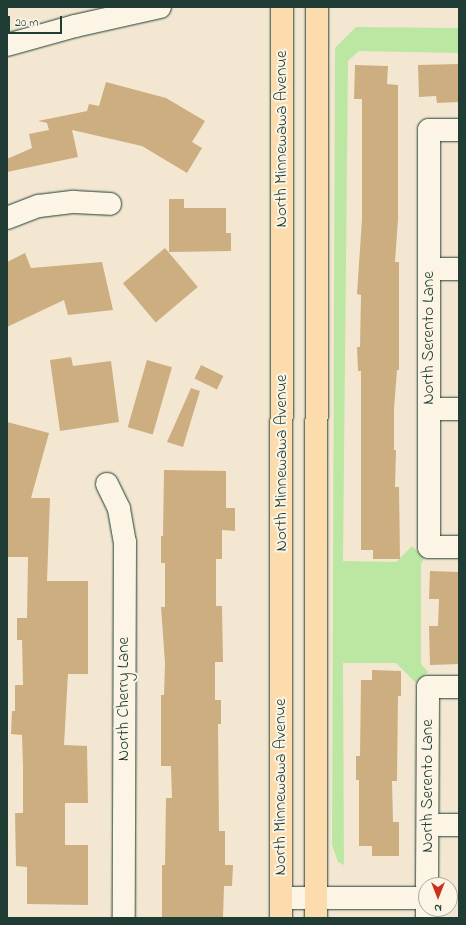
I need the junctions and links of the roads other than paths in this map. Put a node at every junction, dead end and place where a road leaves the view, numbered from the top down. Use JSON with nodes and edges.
{"nodes":[{"id":1,"x":160,"y":7,"type":"edge"},
{"id":2,"x":282,"y":7,"type":"edge"},
{"id":3,"x":317,"y":7,"type":"edge"},
{"id":4,"x":7,"y":45,"type":"edge"},
{"id":5,"x":459,"y":130,"type":"edge"},
{"id":6,"x":110,"y":204,"type":"dead end"},
{"id":7,"x":7,"y":218,"type":"edge"},
{"id":8,"x":429,"y":269,"type":"junction"},
{"id":9,"x":459,"y":269,"type":"edge"},
{"id":10,"x":429,"y":409,"type":"junction"},
{"id":11,"x":459,"y":409,"type":"edge"},
{"id":12,"x":107,"y":484,"type":"dead end"},
{"id":13,"x":459,"y":547,"type":"edge"},
{"id":14,"x":459,"y":687,"type":"edge"},
{"id":15,"x":428,"y":825,"type":"junction"},
{"id":16,"x":459,"y":825,"type":"edge"},
{"id":17,"x":428,"y":877,"type":"edge"},
{"id":18,"x":418,"y":899,"type":"edge"},
{"id":19,"x":281,"y":908,"type":"edge"},
{"id":20,"x":316,"y":908,"type":"edge"},
{"id":21,"x":124,"y":918,"type":"edge"}],
"edges":[{"from":1,"to":4,"type":"street"},
{"from":2,"to":19,"type":"main road","name":"North Minnewawa Avenue"},
{"from":3,"to":20,"type":"main road","name":"North Minnewawa Avenue"},
{"from":5,"to":8,"type":"street","name":"North Serento Lane"},
{"from":6,"to":7,"type":"street"},
{"from":8,"to":9,"type":"street"},
{"from":8,"to":10,"type":"street","name":"North Serento Lane"},
{"from":10,"to":11,"type":"street"},
{"from":10,"to":13,"type":"street","name":"North Serento Lane"},
{"from":12,"to":21,"type":"street","name":"North Cherry Lane"},
{"from":14,"to":15,"type":"street","name":"North Serento Lane"},
{"from":15,"to":16,"type":"street"},
{"from":15,"to":17,"type":"street","name":"North Serento Lane"},
{"from":18,"to":20,"type":"street"},
{"from":19,"to":20,"type":"street"}]}
